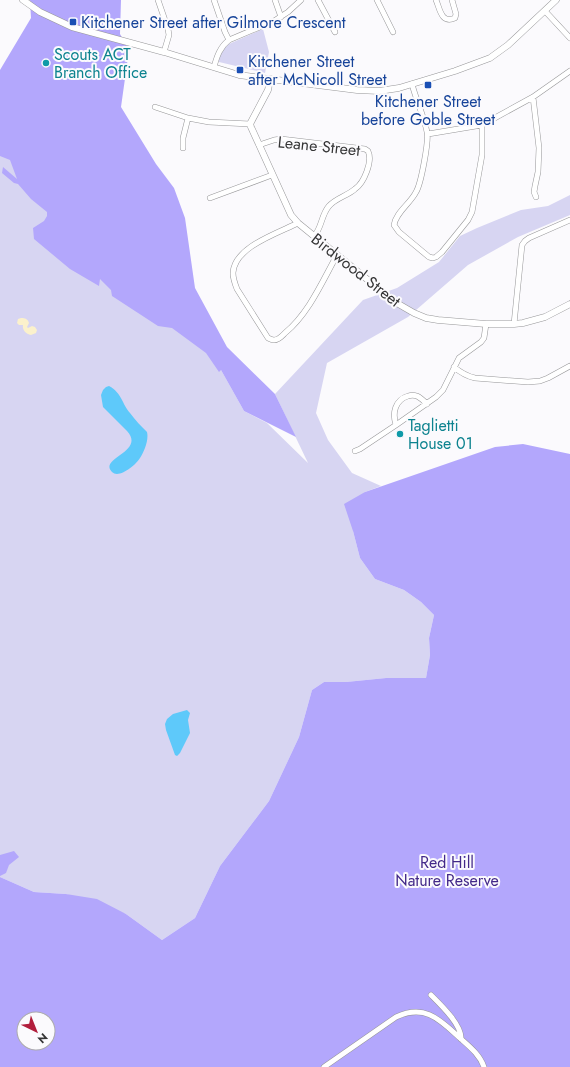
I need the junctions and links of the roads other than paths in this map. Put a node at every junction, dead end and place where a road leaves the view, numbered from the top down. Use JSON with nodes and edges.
{"nodes":[{"id":1,"x":23,"y":0,"type":"edge"},
{"id":2,"x":158,"y":0,"type":"edge"},
{"id":3,"x":214,"y":0,"type":"edge"},
{"id":4,"x":275,"y":0,"type":"edge"},
{"id":5,"x":301,"y":0,"type":"edge"},
{"id":6,"x":318,"y":0,"type":"edge"},
{"id":7,"x":377,"y":0,"type":"edge"},
{"id":8,"x":436,"y":0,"type":"edge"},
{"id":9,"x":452,"y":0,"type":"edge"},
{"id":10,"x":556,"y":0,"type":"edge"},
{"id":11,"x":545,"y":11,"type":"junction"},
{"id":12,"x":281,"y":17,"type":"junction"},
{"id":13,"x":334,"y":32,"type":"dead end"},
{"id":14,"x":393,"y":32,"type":"dead end"},
{"id":15,"x":570,"y":38,"type":"edge"},
{"id":16,"x":229,"y":40,"type":"junction"},
{"id":17,"x":164,"y":52,"type":"junction"},
{"id":18,"x":214,"y":67,"type":"junction"},
{"id":19,"x":570,"y":71,"type":"edge"},
{"id":20,"x":270,"y":80,"type":"junction"},
{"id":21,"x":412,"y":84,"type":"junction"},
{"id":22,"x":533,"y":97,"type":"junction"},
{"id":23,"x":155,"y":107,"type":"dead end"},
{"id":24,"x":188,"y":118,"type":"junction"},
{"id":25,"x":250,"y":124,"type":"junction"},
{"id":26,"x":482,"y":125,"type":"junction"},
{"id":27,"x":428,"y":134,"type":"junction"},
{"id":28,"x":259,"y":145,"type":"junction"},
{"id":29,"x":183,"y":148,"type":"dead end"},
{"id":30,"x":272,"y":175,"type":"junction"},
{"id":31,"x":536,"y":197,"type":"dead end"},
{"id":32,"x":210,"y":198,"type":"dead end"},
{"id":33,"x":570,"y":220,"type":"edge"},
{"id":34,"x":298,"y":223,"type":"junction"},
{"id":35,"x":314,"y":236,"type":"junction"},
{"id":36,"x":337,"y":255,"type":"junction"},
{"id":37,"x":570,"y":304,"type":"edge"},
{"id":38,"x":486,"y":324,"type":"junction"},
{"id":39,"x":514,"y":324,"type":"junction"},
{"id":40,"x":570,"y":366,"type":"edge"},
{"id":41,"x":454,"y":367,"type":"junction"},
{"id":42,"x":428,"y":404,"type":"junction"},
{"id":43,"x":396,"y":425,"type":"junction"},
{"id":44,"x":355,"y":450,"type":"dead end"},
{"id":45,"x":431,"y":995,"type":"dead end"},
{"id":46,"x":461,"y":1039,"type":"junction"},
{"id":47,"x":324,"y":1067,"type":"edge"},
{"id":48,"x":484,"y":1067,"type":"edge"}],
"edges":[{"from":1,"to":17,"type":"street"},
{"from":2,"to":17,"type":"street"},
{"from":3,"to":16,"type":"street"},
{"from":4,"to":12,"type":"street"},
{"from":5,"to":12,"type":"street"},
{"from":6,"to":13,"type":"street"},
{"from":7,"to":14,"type":"street"},
{"from":8,"to":9,"type":"street"},
{"from":10,"to":11,"type":"street"},
{"from":11,"to":15,"type":"street"},
{"from":11,"to":21,"type":"street"},
{"from":12,"to":16,"type":"street"},
{"from":16,"to":18,"type":"street"},
{"from":17,"to":18,"type":"street"},
{"from":18,"to":20,"type":"street"},
{"from":19,"to":22,"type":"street"},
{"from":20,"to":21,"type":"street"},
{"from":20,"to":25,"type":"street"},
{"from":21,"to":27,"type":"street"},
{"from":22,"to":26,"type":"street"},
{"from":22,"to":31,"type":"street"},
{"from":23,"to":24,"type":"street"},
{"from":24,"to":25,"type":"street"},
{"from":24,"to":29,"type":"street"},
{"from":25,"to":28,"type":"street","name":"Birdwood Street"},
{"from":26,"to":27,"type":"street"},
{"from":26,"to":27,"type":"street"},
{"from":28,"to":30,"type":"street","name":"Birdwood Street"},
{"from":28,"to":35,"type":"street","name":"Leane Street"},
{"from":30,"to":32,"type":"street"},
{"from":30,"to":34,"type":"street","name":"Birdwood Street"},
{"from":33,"to":39,"type":"street"},
{"from":34,"to":35,"type":"street","name":"Birdwood Street"},
{"from":34,"to":36,"type":"street"},
{"from":35,"to":36,"type":"street","name":"Birdwood Street"},
{"from":36,"to":38,"type":"street","name":"Birdwood Street"},
{"from":37,"to":39,"type":"street","name":"Birdwood Street"},
{"from":38,"to":39,"type":"street","name":"Birdwood Street"},
{"from":38,"to":41,"type":"street"},
{"from":40,"to":41,"type":"street"},
{"from":41,"to":42,"type":"street"},
{"from":42,"to":43,"type":"street"},
{"from":42,"to":43,"type":"street"},
{"from":43,"to":44,"type":"street"},
{"from":45,"to":46,"type":"street"},
{"from":46,"to":47,"type":"street"},
{"from":46,"to":48,"type":"street"}]}
